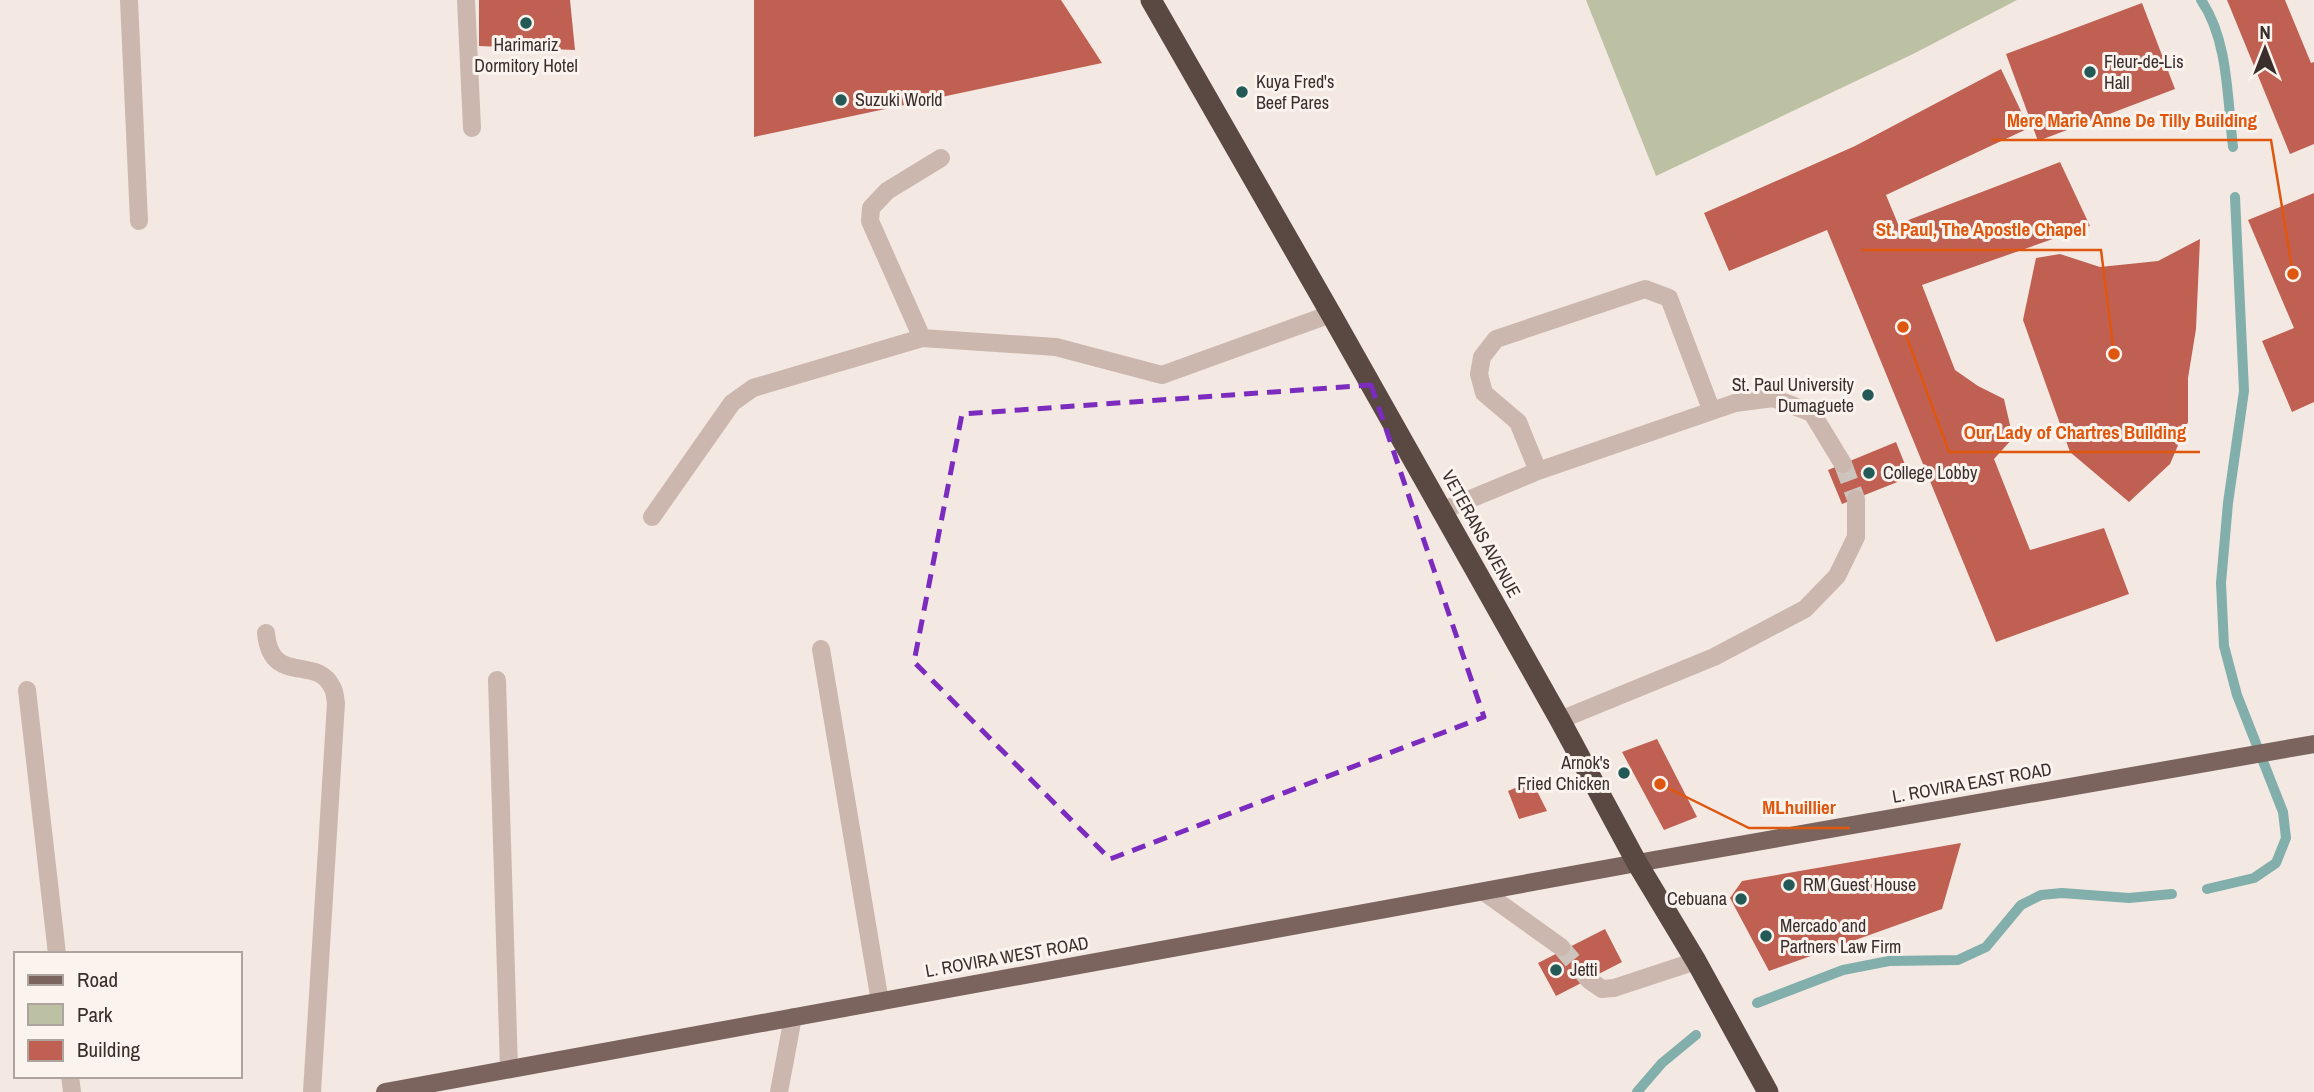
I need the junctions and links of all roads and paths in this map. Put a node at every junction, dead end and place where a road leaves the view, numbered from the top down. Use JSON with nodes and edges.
{"nodes":[{"id":1,"x":129,"y":0,"type":"edge"},
{"id":2,"x":466,"y":0,"type":"edge"},
{"id":3,"x":1151,"y":0,"type":"edge"},
{"id":4,"x":472,"y":128,"type":"dead end"},
{"id":5,"x":942,"y":158,"type":"dead end"},
{"id":6,"x":139,"y":221,"type":"dead end"},
{"id":7,"x":1331,"y":314,"type":"junction"},
{"id":8,"x":922,"y":338,"type":"junction"},
{"id":9,"x":1711,"y":409,"type":"junction"},
{"id":10,"x":1843,"y":464,"type":"tunnel mouth"},
{"id":11,"x":1538,"y":471,"type":"junction"},
{"id":12,"x":1856,"y":499,"type":"tunnel mouth"},
{"id":13,"x":1441,"y":510,"type":"junction"},
{"id":14,"x":652,"y":517,"type":"dead end"},
{"id":15,"x":266,"y":633,"type":"dead end"},
{"id":16,"x":821,"y":649,"type":"dead end"},
{"id":17,"x":497,"y":680,"type":"dead end"},
{"id":18,"x":27,"y":690,"type":"dead end"},
{"id":19,"x":1560,"y":720,"type":"junction"},
{"id":20,"x":2311,"y":745,"type":"edge"},
{"id":21,"x":1637,"y":863,"type":"junction"},
{"id":22,"x":1485,"y":891,"type":"junction"},
{"id":23,"x":1561,"y":947,"type":"tunnel mouth"},
{"id":24,"x":57,"y":952,"type":"edge"},
{"id":25,"x":1696,"y":961,"type":"junction"},
{"id":26,"x":1589,"y":980,"type":"tunnel mouth"},
{"id":27,"x":880,"y":1002,"type":"junction"},
{"id":28,"x":793,"y":1017,"type":"junction"},
{"id":29,"x":509,"y":1069,"type":"junction"},
{"id":30,"x":775,"y":1091,"type":"edge"},
{"id":31,"x":312,"y":1092,"type":"edge"},
{"id":32,"x":385,"y":1092,"type":"edge"},
{"id":33,"x":1768,"y":1092,"type":"edge"}],
"edges":[{"from":1,"to":6,"type":"street"},
{"from":2,"to":4,"type":"street"},
{"from":3,"to":7,"type":"highway","name":"VETERANS AVENUE"},
{"from":5,"to":8,"type":"street"},
{"from":7,"to":8,"type":"street"},
{"from":7,"to":13,"type":"highway","name":"VETERANS AVENUE"},
{"from":8,"to":14,"type":"street"},
{"from":9,"to":10,"type":"street"},
{"from":9,"to":11,"type":"street"},
{"from":9,"to":11,"type":"street"},
{"from":11,"to":13,"type":"street"},
{"from":12,"to":19,"type":"street"},
{"from":13,"to":19,"type":"highway","name":"VETERANS AVENUE"},
{"from":15,"to":31,"type":"street"},
{"from":16,"to":27,"type":"street"},
{"from":17,"to":29,"type":"street"},
{"from":18,"to":24,"type":"street"},
{"from":19,"to":21,"type":"highway","name":"VETERANS AVENUE"},
{"from":20,"to":21,"type":"main road","name":"L. ROVIRA EAST ROAD"},
{"from":21,"to":22,"type":"main road","name":"L. ROVIRA WEST ROAD"},
{"from":21,"to":25,"type":"highway","name":"VETERANS AVENUE"},
{"from":22,"to":23,"type":"street"},
{"from":22,"to":27,"type":"main road","name":"L. ROVIRA WEST ROAD"},
{"from":25,"to":26,"type":"street"},
{"from":25,"to":33,"type":"highway","name":"VETERANS AVENUE"},
{"from":27,"to":28,"type":"main road","name":"L. ROVIRA WEST ROAD"},
{"from":28,"to":29,"type":"main road","name":"L. ROVIRA WEST ROAD"},
{"from":28,"to":30,"type":"street"},
{"from":29,"to":32,"type":"main road","name":"L. ROVIRA WEST ROAD"}]}
